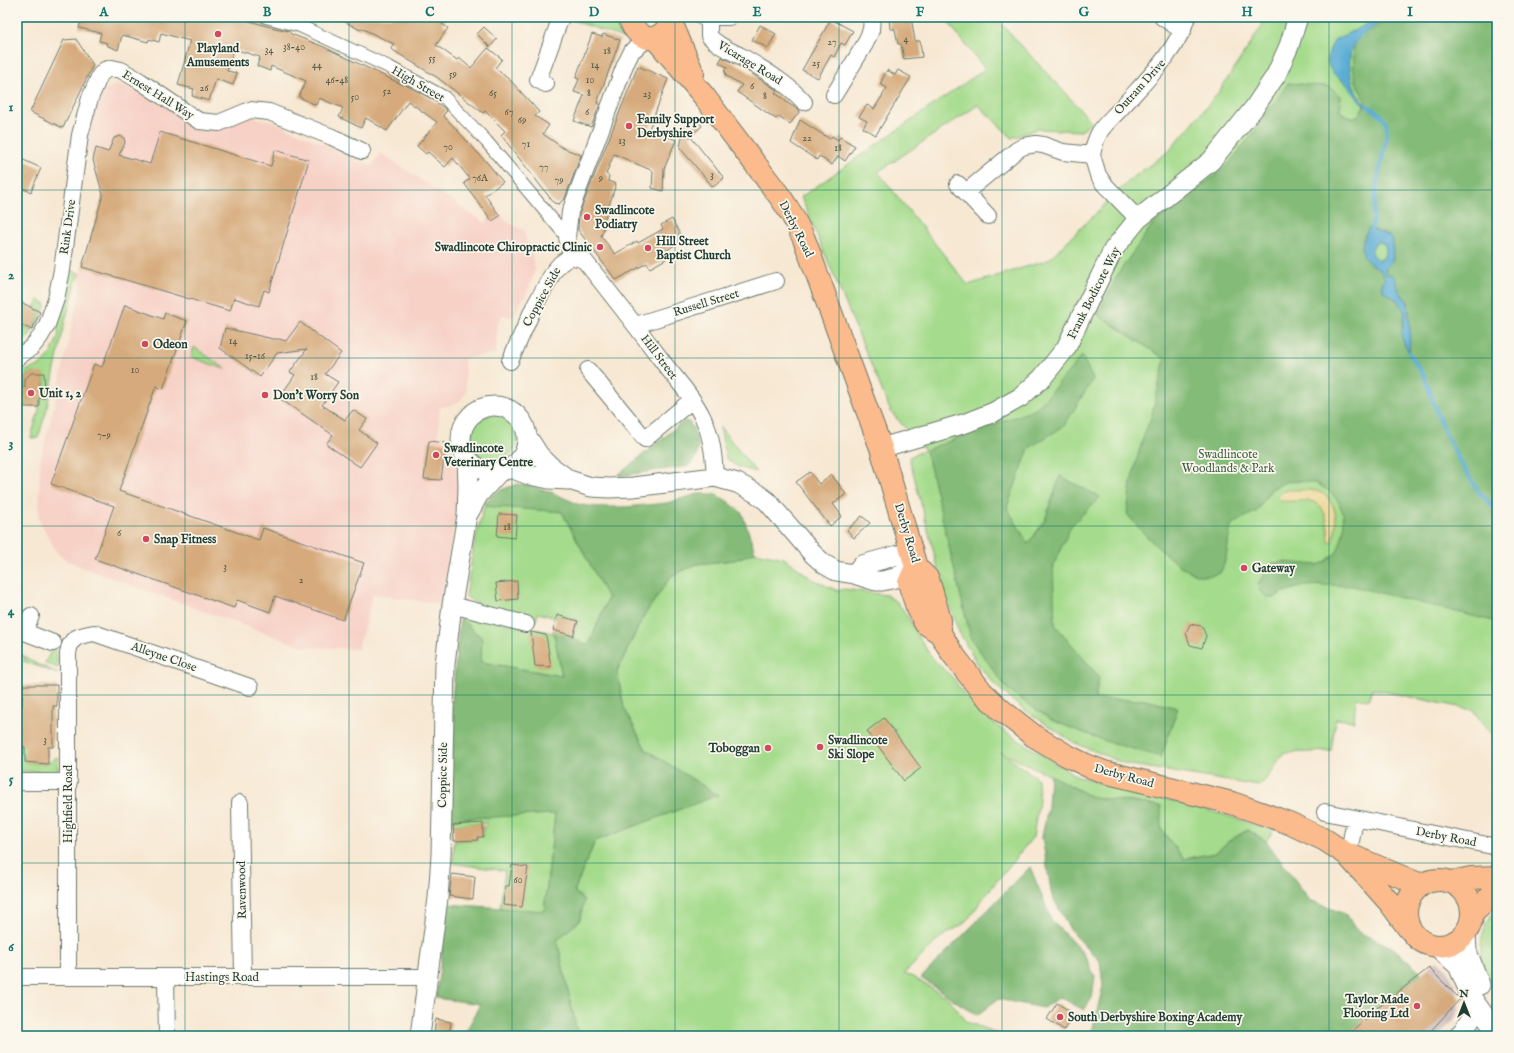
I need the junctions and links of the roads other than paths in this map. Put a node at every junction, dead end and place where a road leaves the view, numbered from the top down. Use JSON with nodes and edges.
{"nodes":[{"id":1,"x":266,"y":17,"type":"edge"},
{"id":2,"x":561,"y":17,"type":"edge"},
{"id":3,"x":629,"y":17,"type":"edge"},
{"id":4,"x":705,"y":17,"type":"edge"},
{"id":5,"x":729,"y":17,"type":"edge"},
{"id":6,"x":872,"y":17,"type":"edge"},
{"id":7,"x":1162,"y":17,"type":"edge"},
{"id":8,"x":1298,"y":17,"type":"edge"},
{"id":9,"x":672,"y":20,"type":"edge"},
{"id":10,"x":1185,"y":24,"type":"edge"},
{"id":11,"x":652,"y":38,"type":"junction"},
{"id":12,"x":96,"y":84,"type":"joint"},
{"id":13,"x":546,"y":84,"type":"dead end"},
{"id":14,"x":702,"y":95,"type":"junction"},
{"id":15,"x":834,"y":95,"type":"dead end"},
{"id":16,"x":804,"y":102,"type":"dead end"},
{"id":17,"x":362,"y":151,"type":"dead end"},
{"id":18,"x":1092,"y":155,"type":"junction"},
{"id":19,"x":988,"y":216,"type":"dead end"},
{"id":20,"x":1138,"y":219,"type":"junction"},
{"id":21,"x":567,"y":237,"type":"junction"},
{"id":22,"x":571,"y":256,"type":"junction"},
{"id":23,"x":776,"y":281,"type":"dead end"},
{"id":24,"x":636,"y":325,"type":"junction"},
{"id":25,"x":17,"y":358,"type":"edge"},
{"id":26,"x":510,"y":361,"type":"dead end"},
{"id":27,"x":588,"y":370,"type":"dead end"},
{"id":28,"x":692,"y":400,"type":"junction"},
{"id":29,"x":528,"y":438,"type":"junction"},
{"id":30,"x":881,"y":448,"type":"junction"},
{"id":31,"x":467,"y":458,"type":"junction"},
{"id":32,"x":505,"y":470,"type":"junction"},
{"id":33,"x":715,"y":477,"type":"junction"},
{"id":34,"x":569,"y":480,"type":"junction"},
{"id":35,"x":467,"y":515,"type":"junction"},
{"id":36,"x":916,"y":567,"type":"junction"},
{"id":37,"x":452,"y":605,"type":"junction"},
{"id":38,"x":31,"y":616,"type":"dead end"},
{"id":39,"x":526,"y":624,"type":"dead end"},
{"id":40,"x":20,"y":630,"type":"edge"},
{"id":41,"x":78,"y":636,"type":"joint"},
{"id":42,"x":53,"y":643,"type":"dead end"},
{"id":43,"x":250,"y":687,"type":"dead end"},
{"id":44,"x":17,"y":782,"type":"edge"},
{"id":45,"x":68,"y":782,"type":"junction"},
{"id":46,"x":240,"y":803,"type":"dead end"},
{"id":47,"x":1325,"y":812,"type":"dead end"},
{"id":48,"x":1355,"y":819,"type":"junction"},
{"id":49,"x":1497,"y":847,"type":"edge"},
{"id":50,"x":1346,"y":853,"type":"junction"},
{"id":51,"x":1497,"y":877,"type":"edge"},
{"id":52,"x":1452,"y":882,"type":"junction"},
{"id":53,"x":1421,"y":885,"type":"junction"},
{"id":54,"x":1497,"y":894,"type":"edge"},
{"id":55,"x":1473,"y":911,"type":"junction"},
{"id":56,"x":1410,"y":931,"type":"junction"},
{"id":57,"x":1466,"y":934,"type":"junction"},
{"id":58,"x":1437,"y":947,"type":"junction"},
{"id":59,"x":68,"y":976,"type":"junction"},
{"id":60,"x":17,"y":977,"type":"edge"},
{"id":61,"x":244,"y":977,"type":"junction"},
{"id":62,"x":427,"y":977,"type":"junction"},
{"id":63,"x":166,"y":978,"type":"junction"},
{"id":64,"x":1472,"y":998,"type":"junction"},
{"id":65,"x":1497,"y":1012,"type":"edge"},
{"id":66,"x":1461,"y":1033,"type":"edge"},
{"id":67,"x":1497,"y":1033,"type":"edge"},
{"id":68,"x":167,"y":1036,"type":"edge"},
{"id":69,"x":420,"y":1036,"type":"edge"}],
"edges":[{"from":1,"to":21,"type":"street","name":"High Street"},
{"from":2,"to":13,"type":"street"},
{"from":3,"to":11,"type":"main road","name":"Derby Road"},
{"from":4,"to":5,"type":"street","name":"Vicarage Road"},
{"from":4,"to":16,"type":"street","name":"Vicarage Road"},
{"from":6,"to":15,"type":"street"},
{"from":7,"to":10,"type":"street"},
{"from":8,"to":20,"type":"street","name":"Frank Bodicote Way"},
{"from":9,"to":11,"type":"main road"},
{"from":9,"to":14,"type":"main road","name":"Derby Road"},
{"from":10,"to":18,"type":"street","name":"Outram Drive"},
{"from":11,"to":14,"type":"main road","name":"Derby Road"},
{"from":11,"to":21,"type":"street","name":"Coppice Side"},
{"from":12,"to":17,"type":"street","name":"Ernest Hall Way"},
{"from":12,"to":25,"type":"street","name":"Rink Drive"},
{"from":14,"to":30,"type":"main road","name":"Derby Road"},
{"from":18,"to":19,"type":"street"},
{"from":18,"to":20,"type":"street"},
{"from":20,"to":30,"type":"street","name":"Frank Bodicote Way"},
{"from":21,"to":22,"type":"street","name":"Coppice Side"},
{"from":22,"to":24,"type":"street","name":"Hill Street"},
{"from":22,"to":26,"type":"street","name":"Coppice Side"},
{"from":23,"to":24,"type":"street","name":"Russell Street"},
{"from":24,"to":28,"type":"street","name":"Hill Street"},
{"from":27,"to":28,"type":"street"},
{"from":28,"to":33,"type":"street","name":"Hill Street"},
{"from":29,"to":31,"type":"street"},
{"from":29,"to":32,"type":"street"},
{"from":29,"to":34,"type":"street"},
{"from":30,"to":36,"type":"main road","name":"Derby Road"},
{"from":31,"to":32,"type":"street"},
{"from":31,"to":35,"type":"street","name":"Coppice Side"},
{"from":32,"to":34,"type":"street"},
{"from":32,"to":35,"type":"street","name":"Coppice Side"},
{"from":33,"to":34,"type":"street"},
{"from":33,"to":36,"type":"street"},
{"from":35,"to":37,"type":"street","name":"Coppice Side"},
{"from":36,"to":50,"type":"main road","name":"Derby Road"},
{"from":37,"to":39,"type":"street"},
{"from":37,"to":62,"type":"street","name":"Coppice Side"},
{"from":38,"to":40,"type":"street"},
{"from":40,"to":42,"type":"street"},
{"from":41,"to":43,"type":"street","name":"Alleyne Close"},
{"from":41,"to":45,"type":"street","name":"Highfield Road"},
{"from":44,"to":45,"type":"street"},
{"from":45,"to":59,"type":"street","name":"Highfield Road"},
{"from":46,"to":61,"type":"street","name":"Ravenwood"},
{"from":47,"to":48,"type":"street","name":"Derby Road"},
{"from":48,"to":49,"type":"street","name":"Derby Road"},
{"from":48,"to":50,"type":"street"},
{"from":50,"to":53,"type":"main road","name":"Derby Road"},
{"from":50,"to":56,"type":"main road","name":"Derby Road"},
{"from":51,"to":52,"type":"main road"},
{"from":52,"to":53,"type":"main road"},
{"from":52,"to":55,"type":"main road"},
{"from":53,"to":56,"type":"main road"},
{"from":54,"to":55,"type":"main road"},
{"from":55,"to":57,"type":"main road"},
{"from":56,"to":58,"type":"main road"},
{"from":57,"to":58,"type":"main road"},
{"from":57,"to":65,"type":"street"},
{"from":58,"to":64,"type":"street"},
{"from":59,"to":60,"type":"street","name":"Hastings Road"},
{"from":59,"to":63,"type":"street","name":"Hastings Road"},
{"from":61,"to":62,"type":"street","name":"Hastings Road"},
{"from":61,"to":63,"type":"street","name":"Hastings Road"},
{"from":62,"to":69,"type":"street","name":"Coppice Side"},
{"from":63,"to":68,"type":"street"},
{"from":64,"to":66,"type":"street"},
{"from":64,"to":67,"type":"street"},
{"from":66,"to":67,"type":"street"}]}
